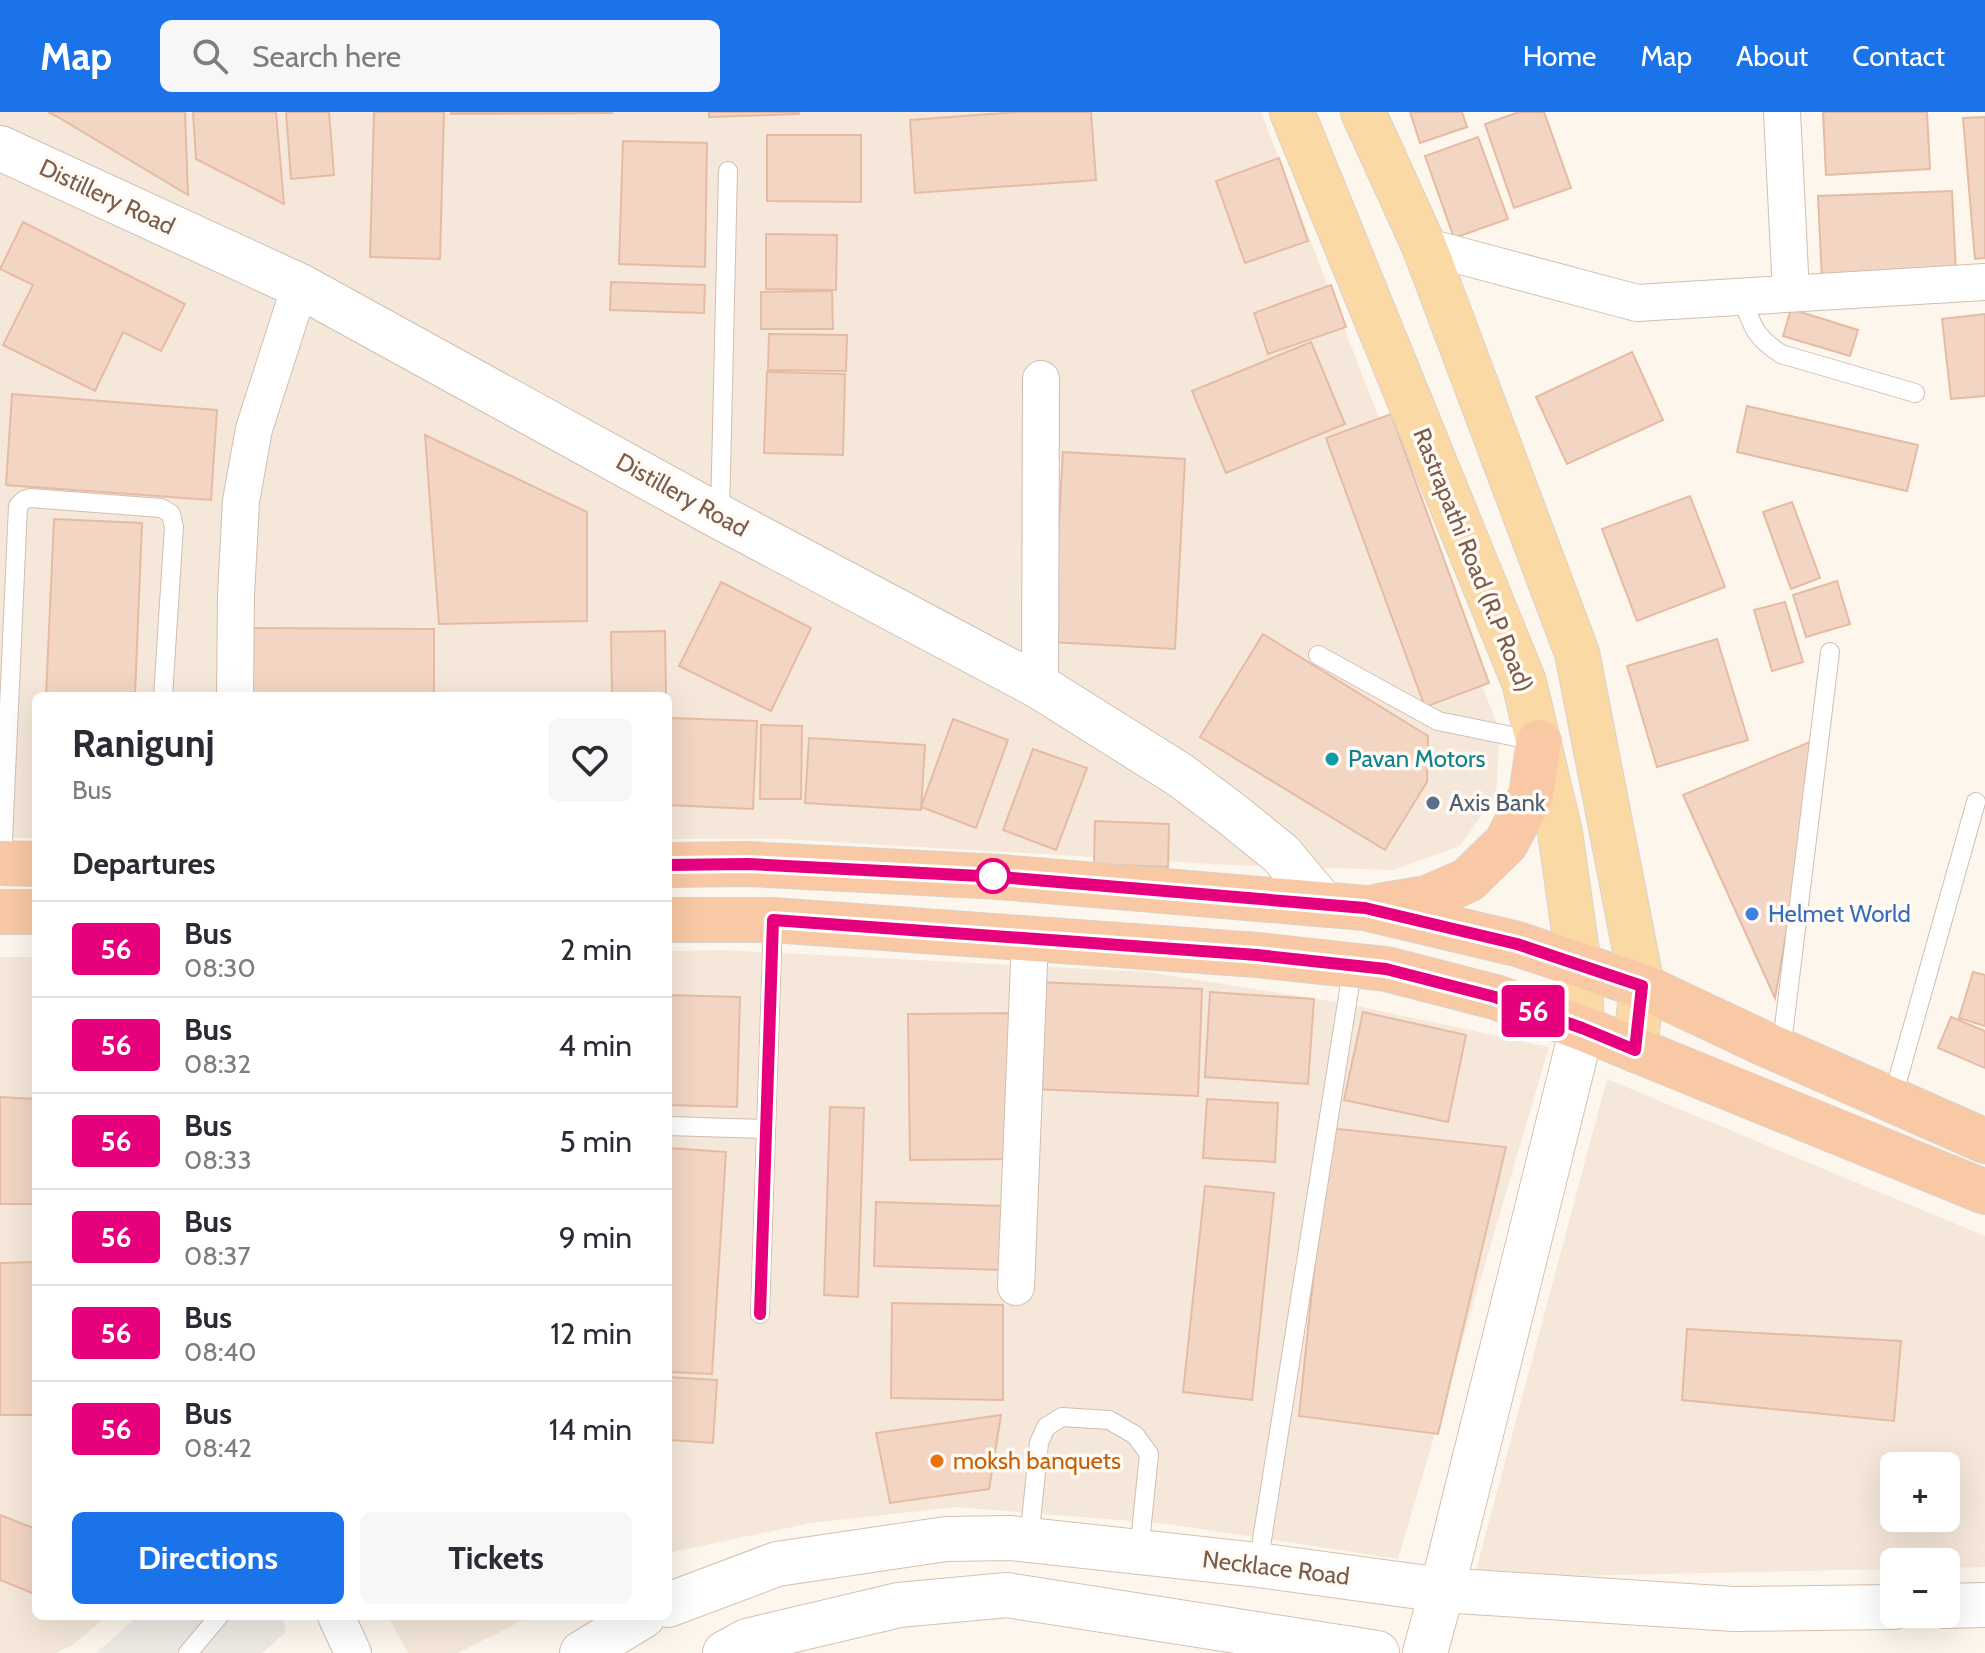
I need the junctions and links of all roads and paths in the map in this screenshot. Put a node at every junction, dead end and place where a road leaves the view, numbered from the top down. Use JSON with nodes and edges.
{"nodes":[{"id":1,"x":1292,"y":112,"type":"edge"},
{"id":2,"x":1363,"y":112,"type":"edge"},
{"id":3,"x":1782,"y":112,"type":"edge"},
{"id":4,"x":0,"y":148,"type":"edge"},
{"id":5,"x":728,"y":171,"type":"dead end"},
{"id":6,"x":1424,"y":246,"type":"junction"},
{"id":7,"x":1985,"y":282,"type":"edge"},
{"id":8,"x":300,"y":286,"type":"junction"},
{"id":9,"x":1791,"y":293,"type":"junction"},
{"id":10,"x":1742,"y":297,"type":"junction"},
{"id":11,"x":1041,"y":379,"type":"dead end"},
{"id":12,"x":1915,"y":393,"type":"dead end"},
{"id":13,"x":720,"y":517,"type":"junction"},
{"id":14,"x":1830,"y":652,"type":"dead end"},
{"id":15,"x":1318,"y":655,"type":"dead end"},
{"id":16,"x":1040,"y":687,"type":"junction"},
{"id":17,"x":163,"y":692,"type":"edge"},
{"id":18,"x":235,"y":692,"type":"edge"},
{"id":19,"x":1539,"y":742,"type":"junction"},
{"id":20,"x":1976,"y":802,"type":"dead end"},
{"id":21,"x":13,"y":863,"type":"edge"},
{"id":22,"x":672,"y":865,"type":"edge"},
{"id":23,"x":1344,"y":906,"type":"junction"},
{"id":24,"x":0,"y":912,"type":"edge"},
{"id":25,"x":32,"y":912,"type":"edge"},
{"id":26,"x":672,"y":920,"type":"edge"},
{"id":27,"x":773,"y":920,"type":"junction"},
{"id":28,"x":1030,"y":939,"type":"junction"},
{"id":29,"x":1353,"y":965,"type":"junction"},
{"id":30,"x":1579,"y":966,"type":"junction"},
{"id":31,"x":1642,"y":986,"type":"junction"},
{"id":32,"x":1582,"y":1028,"type":"junction"},
{"id":33,"x":1635,"y":1050,"type":"junction"},
{"id":34,"x":1781,"y":1051,"type":"junction"},
{"id":35,"x":1892,"y":1100,"type":"junction"},
{"id":36,"x":672,"y":1126,"type":"edge"},
{"id":37,"x":766,"y":1129,"type":"junction"},
{"id":38,"x":1985,"y":1141,"type":"edge"},
{"id":39,"x":1985,"y":1192,"type":"edge"},
{"id":40,"x":1016,"y":1287,"type":"dead end"},
{"id":41,"x":760,"y":1314,"type":"dead end"},
{"id":42,"x":1029,"y":1540,"type":"junction"},
{"id":43,"x":1139,"y":1552,"type":"junction"},
{"id":44,"x":1258,"y":1565,"type":"junction"},
{"id":45,"x":1442,"y":1590,"type":"junction"},
{"id":46,"x":672,"y":1603,"type":"edge"},
{"id":47,"x":1985,"y":1605,"type":"edge"},
{"id":48,"x":1960,"y":1606,"type":"edge"},
{"id":49,"x":1880,"y":1607,"type":"edge"},
{"id":50,"x":216,"y":1620,"type":"edge"},
{"id":51,"x":338,"y":1620,"type":"edge"},
{"id":52,"x":636,"y":1620,"type":"edge"},
{"id":53,"x":188,"y":1653,"type":"edge"},
{"id":54,"x":353,"y":1653,"type":"edge"},
{"id":55,"x":582,"y":1653,"type":"edge"},
{"id":56,"x":725,"y":1653,"type":"edge"},
{"id":57,"x":1377,"y":1653,"type":"edge"},
{"id":58,"x":1425,"y":1653,"type":"edge"}],
"edges":[{"from":1,"to":19,"type":"main road","name":"Rastrapathi Road (R.P Road)"},
{"from":2,"to":6,"type":"main road"},
{"from":3,"to":9,"type":"street"},
{"from":4,"to":8,"type":"main road","name":"Distillery Road"},
{"from":5,"to":13,"type":"lane"},
{"from":6,"to":10,"type":"street"},
{"from":6,"to":31,"type":"main road"},
{"from":7,"to":9,"type":"street"},
{"from":8,"to":13,"type":"main road","name":"Distillery Road"},
{"from":8,"to":18,"type":"street"},
{"from":9,"to":10,"type":"street"},
{"from":10,"to":12,"type":"lane"},
{"from":11,"to":16,"type":"street"},
{"from":13,"to":16,"type":"main road","name":"Distillery Road"},
{"from":14,"to":34,"type":"lane"},
{"from":15,"to":19,"type":"lane"},
{"from":16,"to":23,"type":"main road","name":"Distillery Road"},
{"from":17,"to":21,"type":"lane"},
{"from":19,"to":23,"type":"highway"},
{"from":19,"to":30,"type":"main road","name":"Rastrapathi Road (R.P Road)"},
{"from":20,"to":35,"type":"lane"},
{"from":22,"to":23,"type":"highway"},
{"from":23,"to":30,"type":"highway"},
{"from":24,"to":25,"type":"highway"},
{"from":26,"to":27,"type":"highway"},
{"from":27,"to":28,"type":"highway"},
{"from":27,"to":37,"type":"lane"},
{"from":28,"to":29,"type":"highway"},
{"from":28,"to":40,"type":"street"},
{"from":29,"to":32,"type":"highway"},
{"from":29,"to":44,"type":"lane"},
{"from":30,"to":31,"type":"highway"},
{"from":30,"to":32,"type":"main road","name":"Rastrapathi Road (R.P Road)"},
{"from":31,"to":33,"type":"main road"},
{"from":31,"to":34,"type":"highway"},
{"from":32,"to":33,"type":"highway"},
{"from":32,"to":45,"type":"main road"},
{"from":33,"to":39,"type":"highway"},
{"from":34,"to":35,"type":"highway"},
{"from":35,"to":38,"type":"highway"},
{"from":36,"to":37,"type":"lane"},
{"from":37,"to":41,"type":"lane"},
{"from":42,"to":43,"type":"main road","name":"Necklace Road"},
{"from":42,"to":43,"type":"lane"},
{"from":42,"to":46,"type":"main road","name":"Necklace Road"},
{"from":43,"to":44,"type":"main road","name":"Necklace Road"},
{"from":44,"to":45,"type":"main road","name":"Necklace Road"},
{"from":45,"to":49,"type":"main road","name":"Necklace Road"},
{"from":45,"to":58,"type":"main road"},
{"from":47,"to":48,"type":"main road"},
{"from":50,"to":53,"type":"lane"},
{"from":51,"to":54,"type":"street"},
{"from":52,"to":55,"type":"main road"},
{"from":56,"to":57,"type":"main road"}]}
